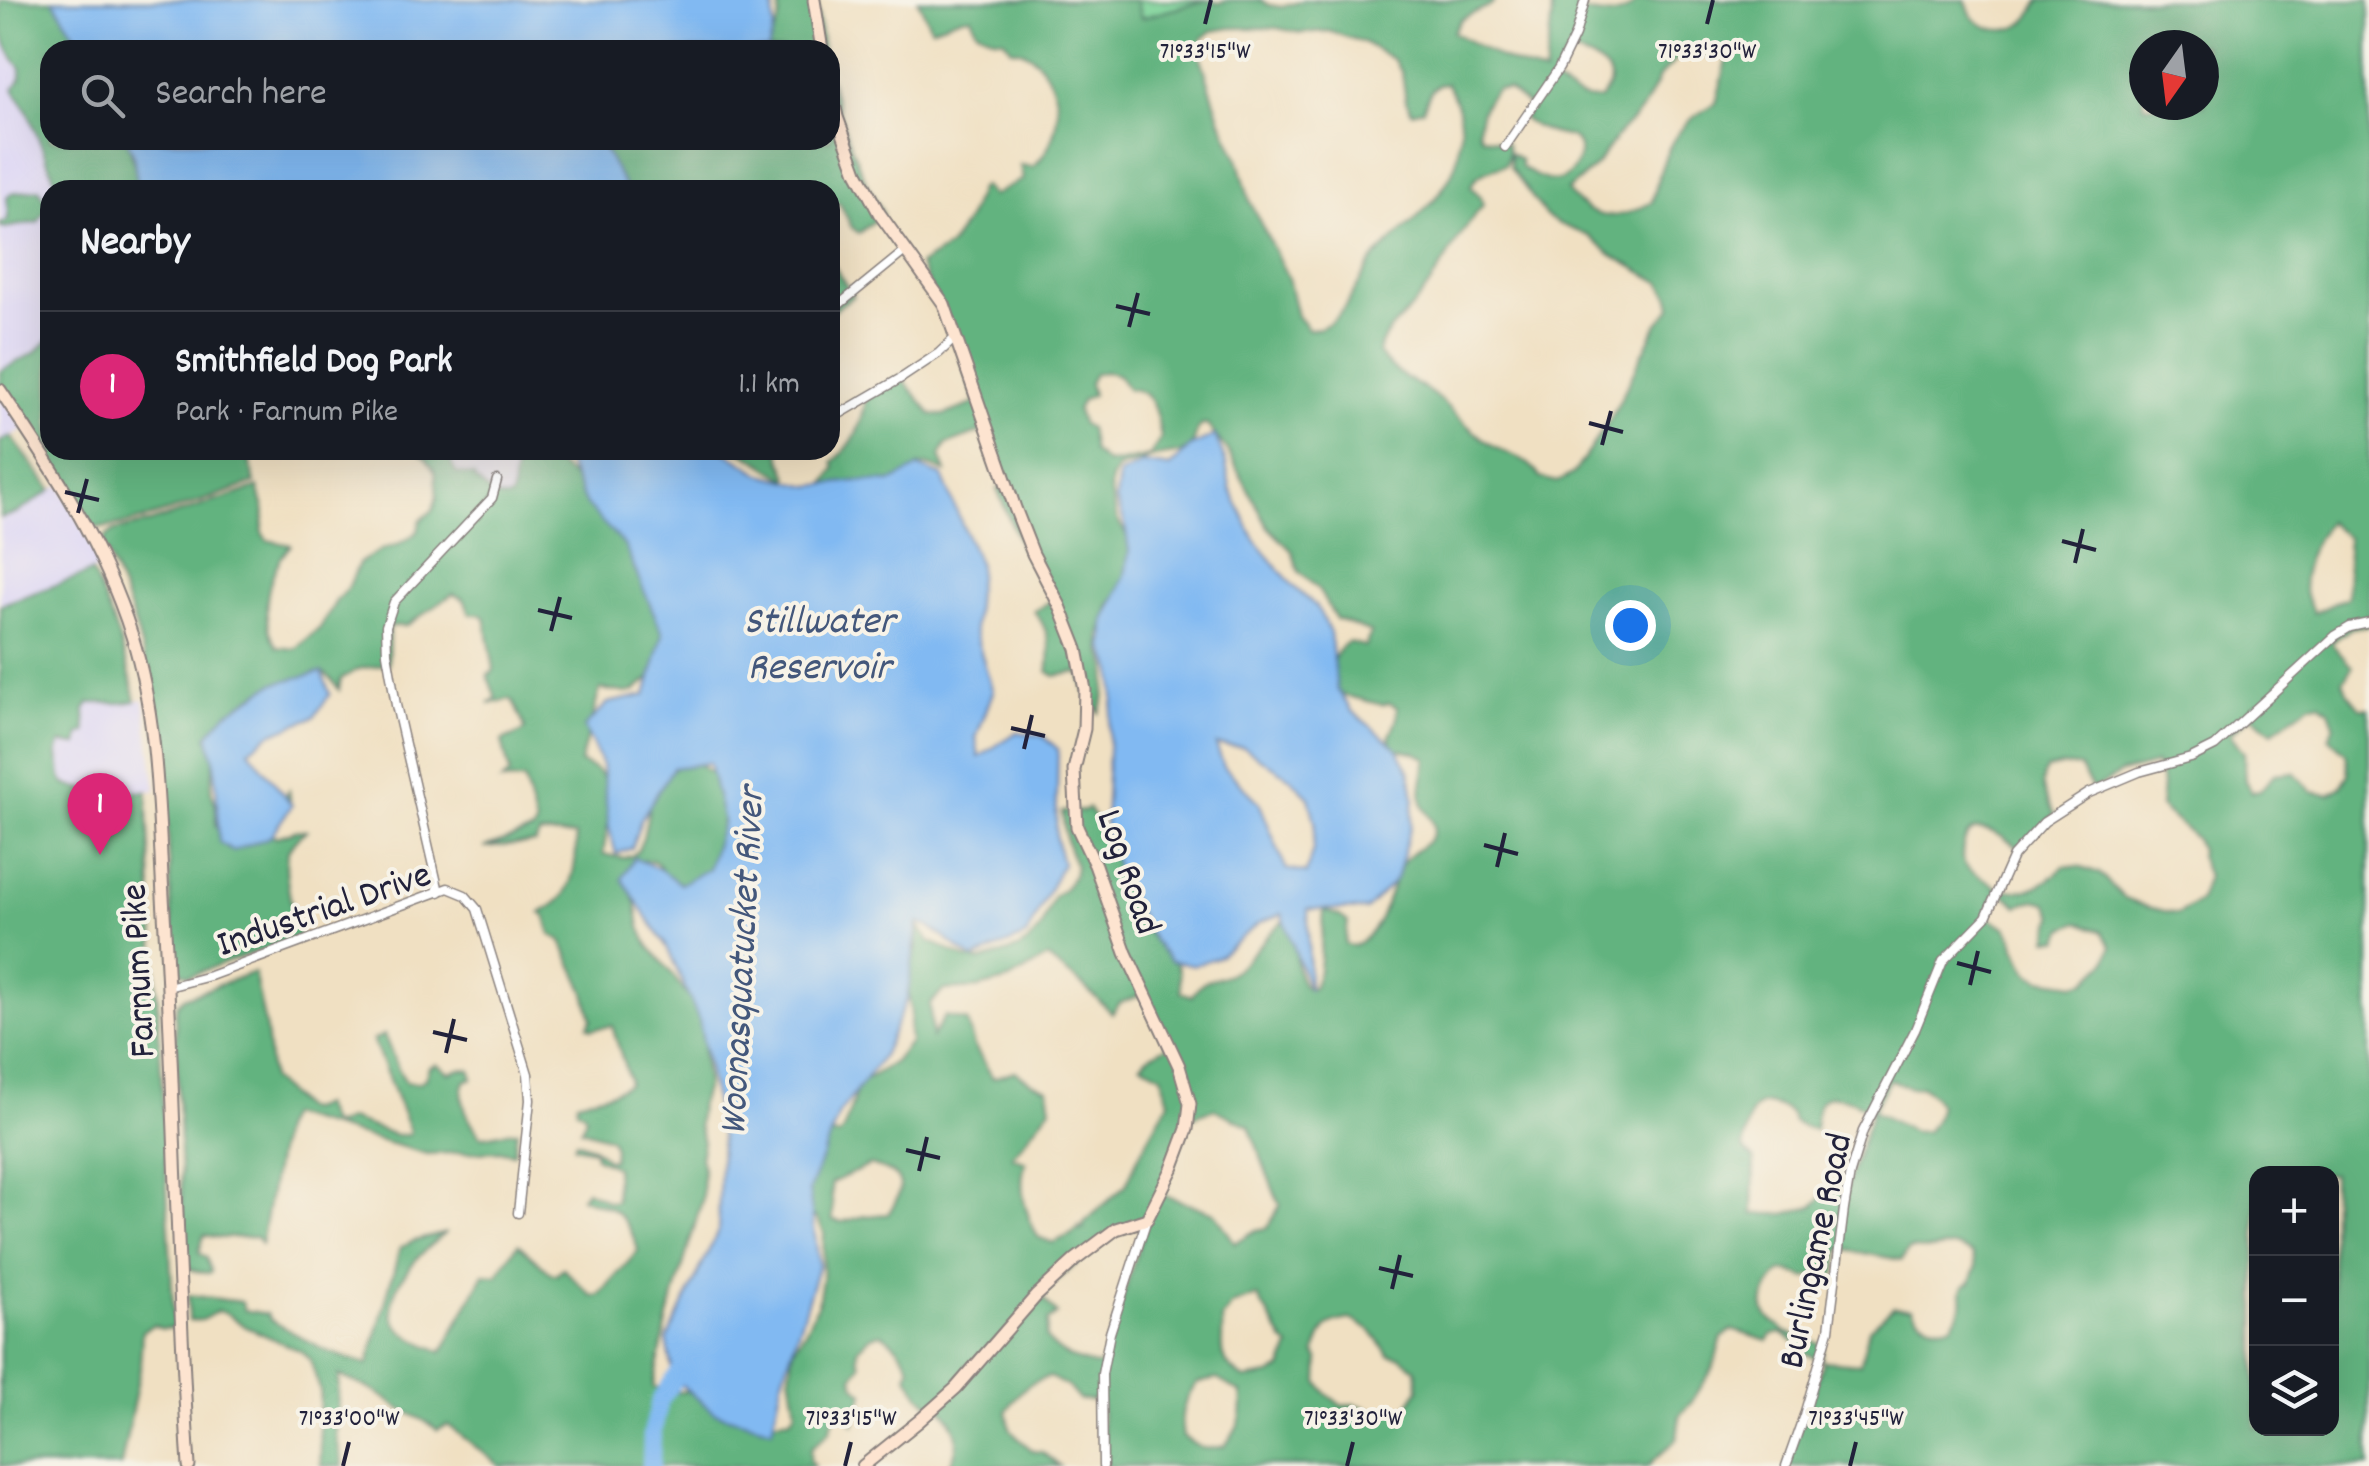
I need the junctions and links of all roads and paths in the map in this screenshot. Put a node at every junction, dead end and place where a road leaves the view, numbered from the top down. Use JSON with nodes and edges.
{"nodes":[{"id":1,"x":814,"y":0,"type":"edge"},
{"id":2,"x":1585,"y":0,"type":"edge"},
{"id":3,"x":820,"y":40,"type":"edge"},
{"id":4,"x":840,"y":125,"type":"edge"},
{"id":5,"x":1505,"y":147,"type":"dead end"},
{"id":6,"x":905,"y":251,"type":"junction"},
{"id":7,"x":840,"y":304,"type":"edge"},
{"id":8,"x":956,"y":337,"type":"junction"},
{"id":9,"x":0,"y":390,"type":"edge"},
{"id":10,"x":840,"y":414,"type":"edge"},
{"id":11,"x":40,"y":450,"type":"edge"},
{"id":12,"x":46,"y":460,"type":"edge"},
{"id":13,"x":497,"y":480,"type":"dead end"},
{"id":14,"x":2369,"y":623,"type":"edge"},
{"id":15,"x":438,"y":892,"type":"junction"},
{"id":16,"x":168,"y":987,"type":"junction"},
{"id":17,"x":518,"y":1213,"type":"dead end"},
{"id":18,"x":1147,"y":1218,"type":"junction"},
{"id":19,"x":189,"y":1466,"type":"edge"},
{"id":20,"x":863,"y":1466,"type":"edge"},
{"id":21,"x":1103,"y":1466,"type":"edge"},
{"id":22,"x":1786,"y":1466,"type":"edge"}],
"edges":[{"from":1,"to":3,"type":"street"},
{"from":2,"to":5,"type":"street"},
{"from":4,"to":6,"type":"street","name":"Log Road"},
{"from":6,"to":7,"type":"street"},
{"from":6,"to":8,"type":"street","name":"Log Road"},
{"from":8,"to":10,"type":"street"},
{"from":8,"to":18,"type":"street","name":"Log Road"},
{"from":9,"to":11,"type":"street","name":"Farnum Pike"},
{"from":12,"to":16,"type":"street","name":"Farnum Pike"},
{"from":13,"to":15,"type":"street"},
{"from":14,"to":22,"type":"street","name":"Burlingame Road"},
{"from":15,"to":16,"type":"street","name":"Industrial Drive"},
{"from":15,"to":17,"type":"street","name":"Industrial Drive"},
{"from":16,"to":19,"type":"street","name":"Farnum Pike"},
{"from":18,"to":20,"type":"street"},
{"from":18,"to":21,"type":"street","name":"Log Road"}]}
